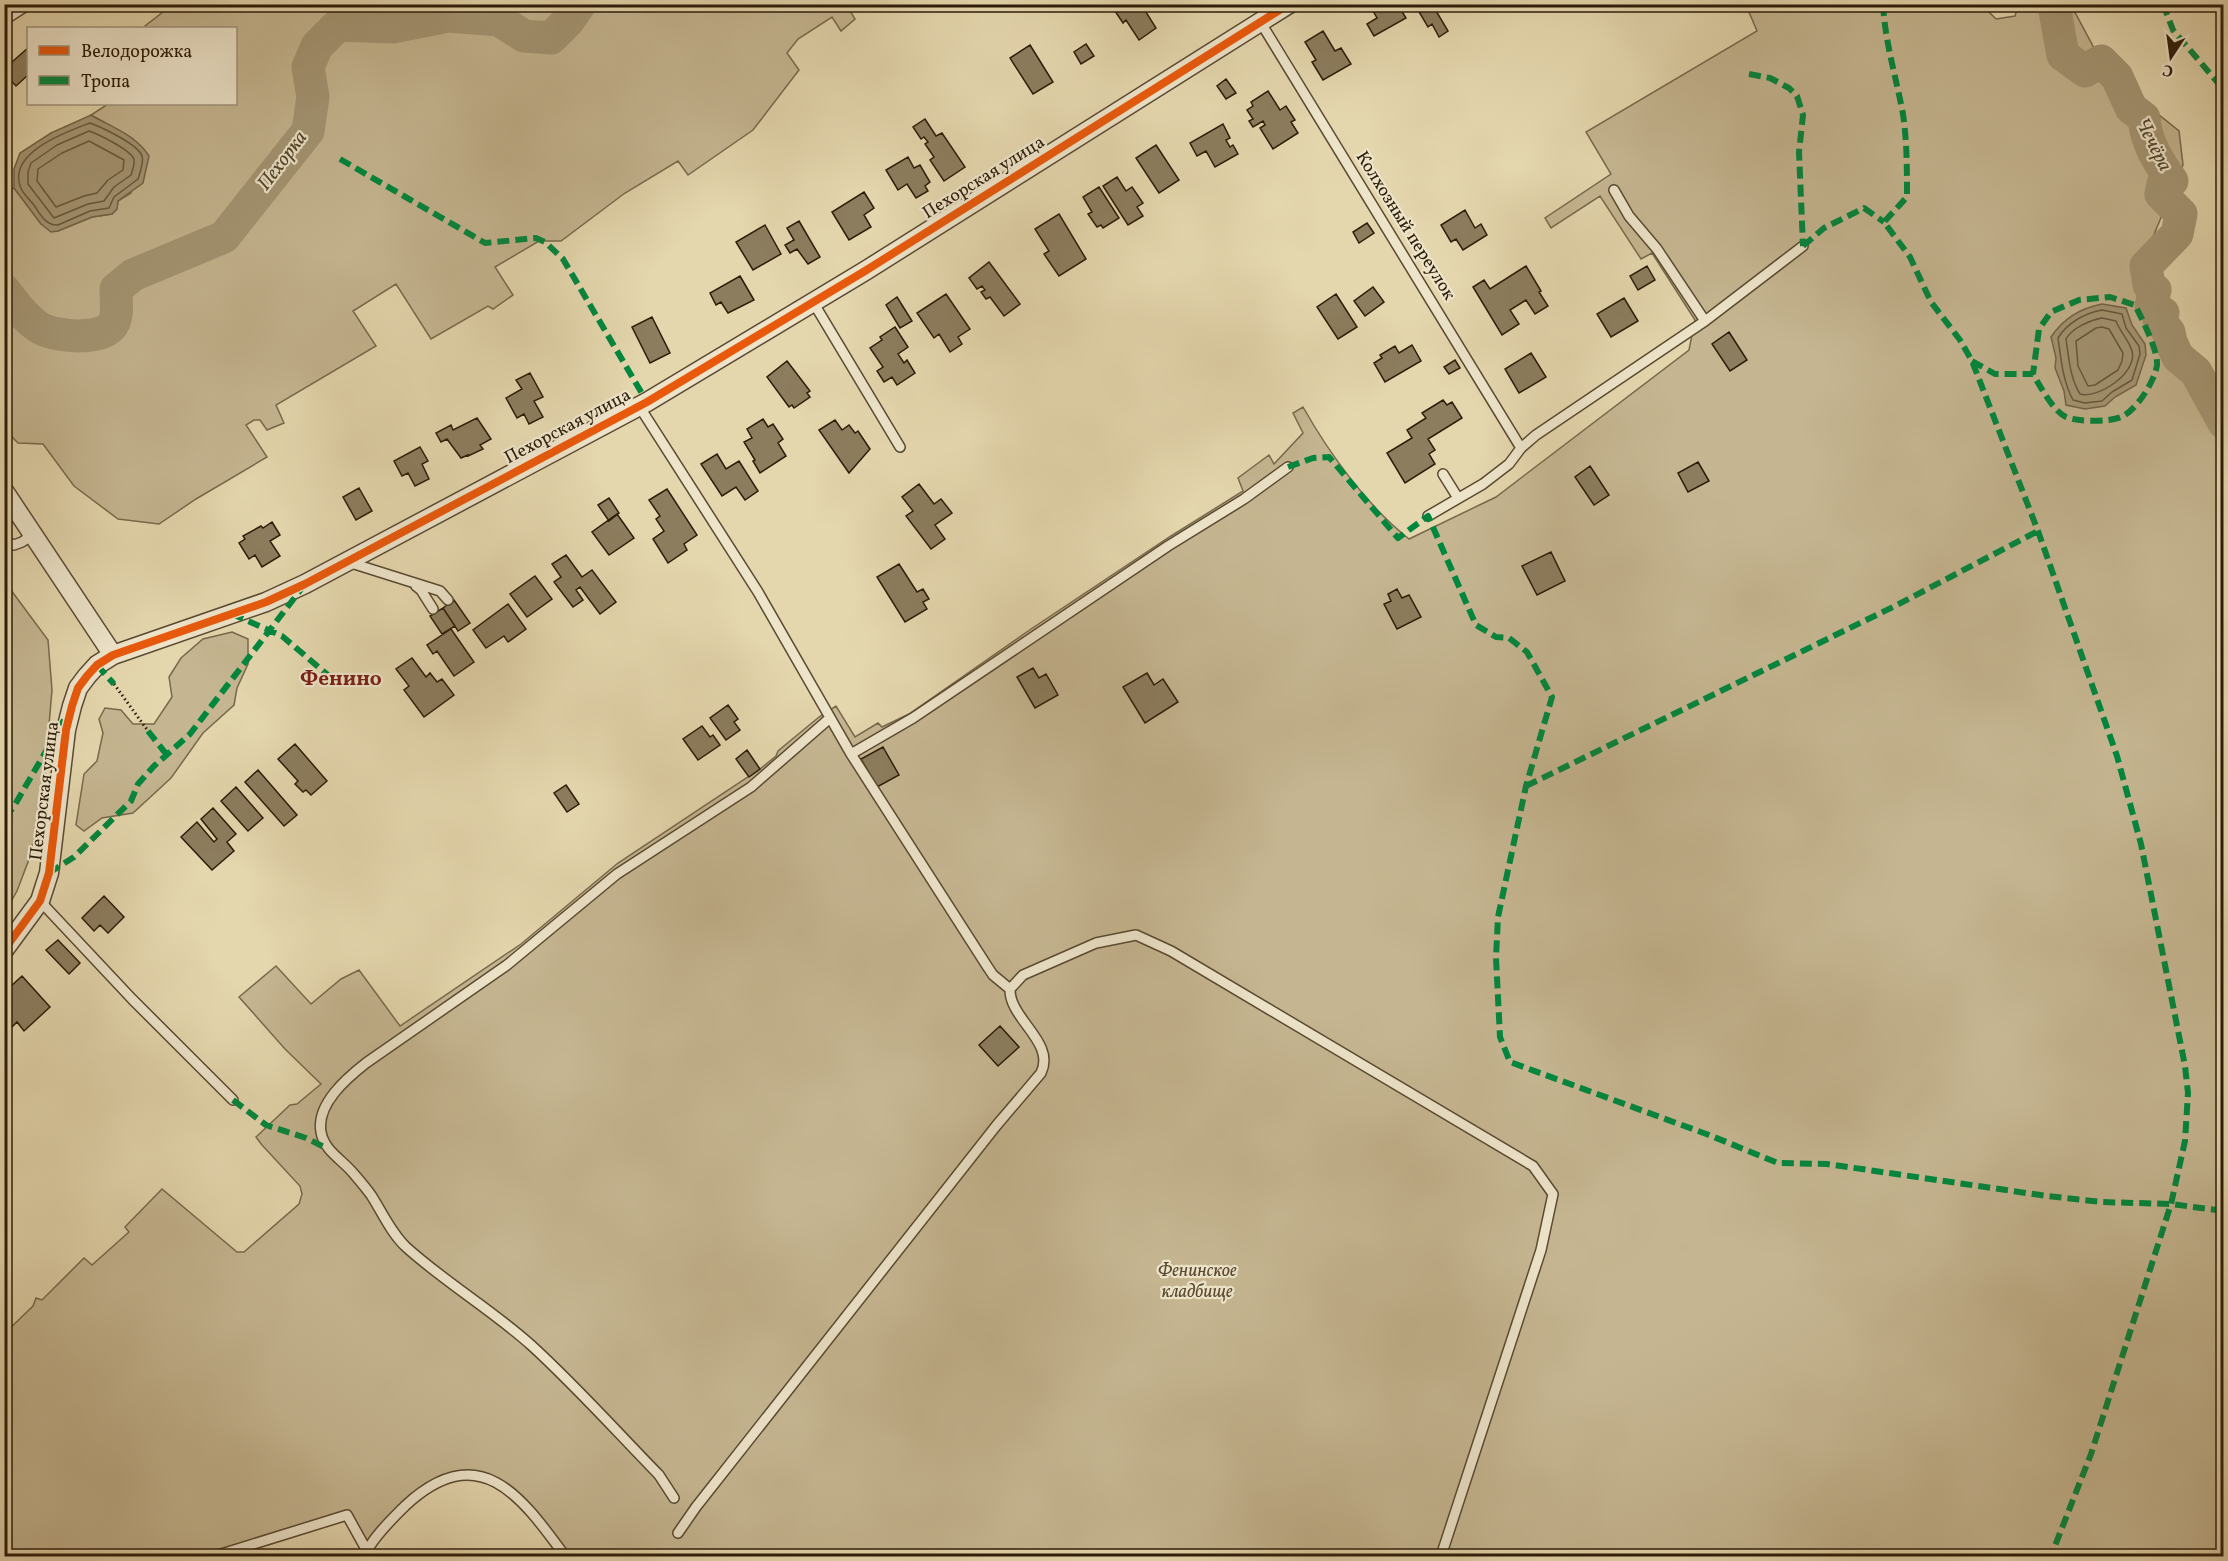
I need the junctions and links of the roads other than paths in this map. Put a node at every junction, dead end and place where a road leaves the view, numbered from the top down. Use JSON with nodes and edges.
{"nodes":[{"id":1,"x":21,"y":4,"type":"edge"},
{"id":2,"x":1289,"y":4,"type":"edge"},
{"id":3,"x":4,"y":15,"type":"edge"},
{"id":4,"x":1261,"y":23,"type":"junction"},
{"id":5,"x":1614,"y":190,"type":"dead end"},
{"id":6,"x":1803,"y":246,"type":"dead end"},
{"id":7,"x":813,"y":302,"type":"junction"},
{"id":8,"x":1705,"y":321,"type":"junction"},
{"id":9,"x":639,"y":406,"type":"junction"},
{"id":10,"x":900,"y":447,"type":"dead end"},
{"id":11,"x":1521,"y":448,"type":"junction"},
{"id":12,"x":1288,"y":467,"type":"dead end"},
{"id":13,"x":1443,"y":474,"type":"dead end"},
{"id":14,"x":4,"y":491,"type":"edge"},
{"id":15,"x":1458,"y":498,"type":"junction"},
{"id":16,"x":1428,"y":516,"type":"dead end"},
{"id":17,"x":34,"y":534,"type":"junction"},
{"id":18,"x":4,"y":541,"type":"edge"},
{"id":19,"x":348,"y":562,"type":"junction"},
{"id":20,"x":414,"y":584,"type":"junction"},
{"id":21,"x":447,"y":600,"type":"dead end"},
{"id":22,"x":433,"y":609,"type":"dead end"},
{"id":23,"x":113,"y":656,"type":"junction"},
{"id":24,"x":830,"y":718,"type":"junction"},
{"id":25,"x":851,"y":754,"type":"junction"},
{"id":26,"x":40,"y":901,"type":"junction"},
{"id":27,"x":4,"y":950,"type":"edge"},
{"id":28,"x":1010,"y":989,"type":"junction"},
{"id":29,"x":233,"y":1100,"type":"dead end"},
{"id":30,"x":674,"y":1498,"type":"dead end"},
{"id":31,"x":678,"y":1533,"type":"dead end"},
{"id":32,"x":364,"y":1555,"type":"edge"},
{"id":33,"x":215,"y":1557,"type":"edge"},
{"id":34,"x":565,"y":1557,"type":"edge"},
{"id":35,"x":1441,"y":1557,"type":"edge"}],
"edges":[{"from":1,"to":3,"type":"street"},
{"from":2,"to":4,"type":"street","name":"Пехорская улица"},
{"from":4,"to":7,"type":"street","name":"Пехорская улица"},
{"from":4,"to":11,"type":"lane","name":"Колхозный переулок"},
{"from":5,"to":8,"type":"lane"},
{"from":6,"to":8,"type":"lane"},
{"from":7,"to":9,"type":"street","name":"Пехорская улица"},
{"from":7,"to":10,"type":"lane"},
{"from":8,"to":11,"type":"lane"},
{"from":9,"to":19,"type":"street","name":"Пехорская улица"},
{"from":9,"to":24,"type":"lane"},
{"from":11,"to":15,"type":"lane"},
{"from":12,"to":25,"type":"lane"},
{"from":13,"to":15,"type":"lane"},
{"from":14,"to":17,"type":"street"},
{"from":15,"to":16,"type":"lane"},
{"from":17,"to":18,"type":"lane"},
{"from":17,"to":23,"type":"street"},
{"from":19,"to":20,"type":"lane"},
{"from":19,"to":23,"type":"street","name":"Пехорская улица"},
{"from":20,"to":21,"type":"lane"},
{"from":20,"to":22,"type":"lane"},
{"from":23,"to":26,"type":"street","name":"Пехорская улица"},
{"from":24,"to":25,"type":"lane"},
{"from":24,"to":30,"type":"lane"},
{"from":25,"to":28,"type":"lane"},
{"from":26,"to":27,"type":"street","name":"Пехорская улица"},
{"from":26,"to":29,"type":"lane"},
{"from":28,"to":31,"type":"lane"},
{"from":28,"to":35,"type":"lane"},
{"from":32,"to":33,"type":"lane"},
{"from":32,"to":34,"type":"lane"}]}
